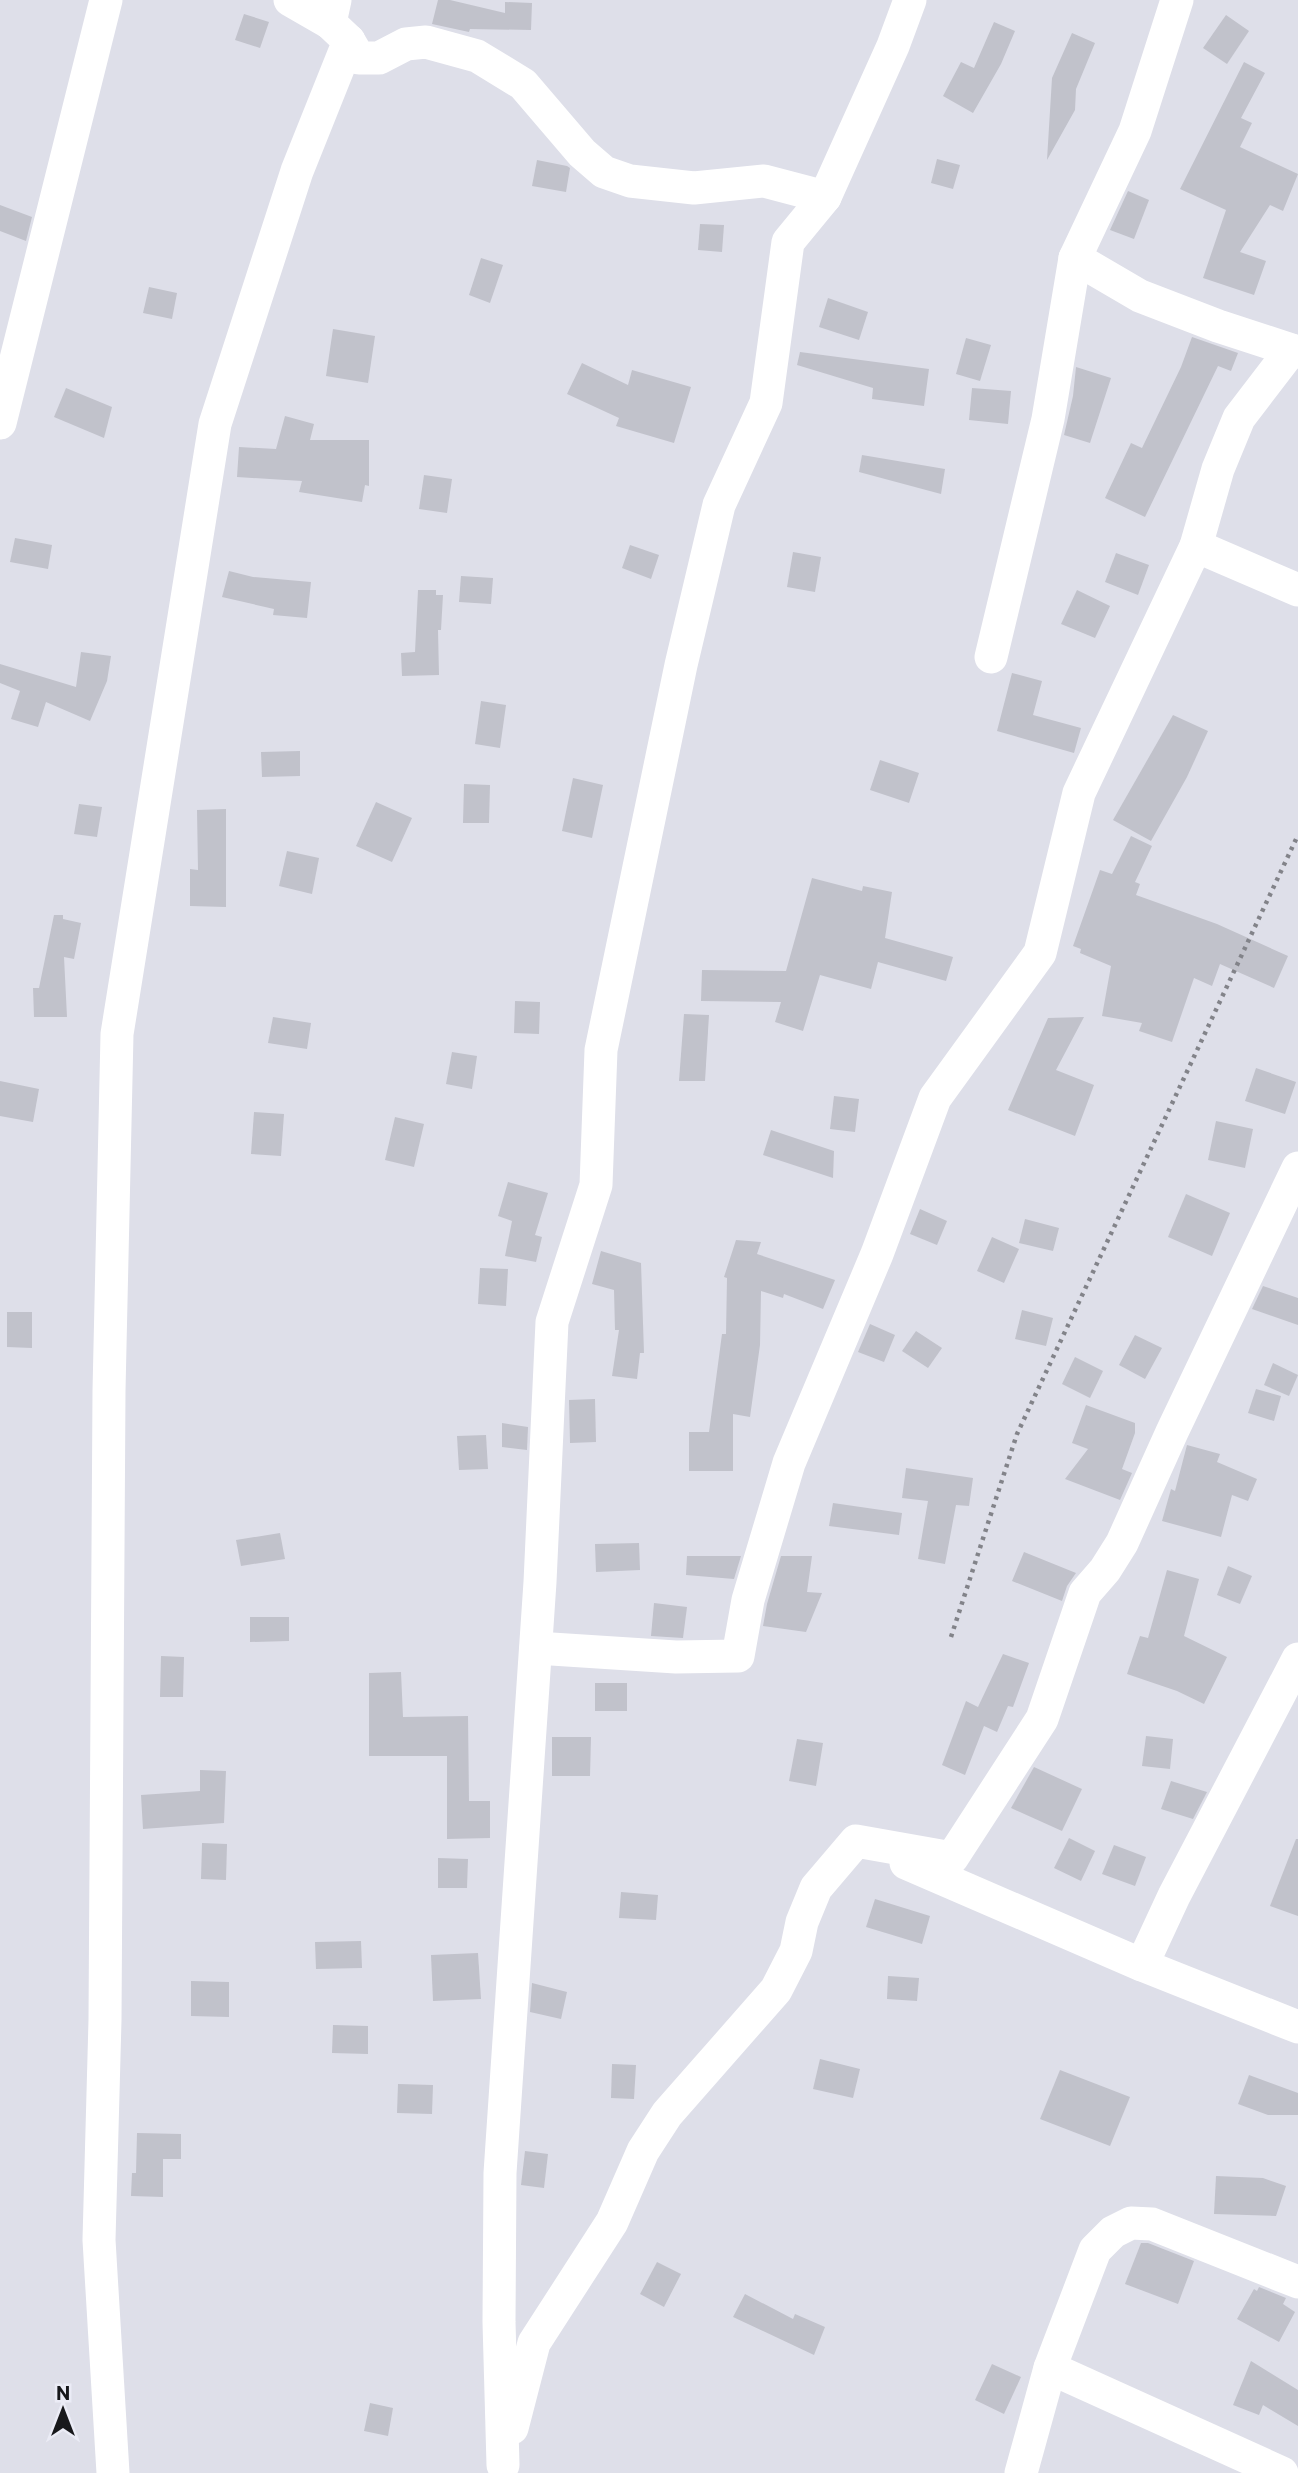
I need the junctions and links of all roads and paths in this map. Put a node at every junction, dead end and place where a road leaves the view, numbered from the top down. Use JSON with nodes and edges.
{"nodes":[{"id":1,"x":106,"y":0,"type":"edge"},
{"id":2,"x":290,"y":0,"type":"edge"},
{"id":3,"x":909,"y":0,"type":"edge"},
{"id":4,"x":1177,"y":0,"type":"edge"},
{"id":5,"x":338,"y":21,"type":"edge"},
{"id":6,"x":825,"y":197,"type":"junction"},
{"id":7,"x":1075,"y":258,"type":"junction"},
{"id":8,"x":1295,"y":351,"type":"edge"},
{"id":9,"x":0,"y":423,"type":"edge"},
{"id":10,"x":1196,"y":545,"type":"junction"},
{"id":11,"x":1298,"y":590,"type":"edge"},
{"id":12,"x":991,"y":657,"type":"dead end"},
{"id":13,"x":1298,"y":835,"type":"edge"},
{"id":14,"x":1298,"y":1168,"type":"edge"},
{"id":15,"x":951,"y":1637,"type":"dead end"},
{"id":16,"x":536,"y":1648,"type":"junction"},
{"id":17,"x":1298,"y":1659,"type":"edge"},
{"id":18,"x":856,"y":1841,"type":"junction"},
{"id":19,"x":1142,"y":1965,"type":"junction"},
{"id":20,"x":1298,"y":2027,"type":"edge"},
{"id":21,"x":1298,"y":2282,"type":"edge"},
{"id":22,"x":1050,"y":2368,"type":"junction"},
{"id":23,"x":500,"y":2469,"type":"edge"},
{"id":24,"x":113,"y":2473,"type":"edge"},
{"id":25,"x":1021,"y":2473,"type":"edge"},
{"id":26,"x":1282,"y":2473,"type":"edge"}],
"edges":[{"from":1,"to":9,"type":"street"},
{"from":2,"to":5,"type":"street"},
{"from":3,"to":6,"type":"street"},
{"from":4,"to":7,"type":"street"},
{"from":5,"to":6,"type":"street"},
{"from":5,"to":24,"type":"street"},
{"from":6,"to":16,"type":"street"},
{"from":7,"to":8,"type":"street"},
{"from":7,"to":12,"type":"street"},
{"from":8,"to":10,"type":"street"},
{"from":10,"to":11,"type":"street"},
{"from":10,"to":16,"type":"street"},
{"from":13,"to":15,"type":"path"},
{"from":14,"to":18,"type":"street"},
{"from":16,"to":23,"type":"street"},
{"from":17,"to":19,"type":"street"},
{"from":18,"to":19,"type":"street"},
{"from":18,"to":23,"type":"street"},
{"from":19,"to":20,"type":"street"},
{"from":21,"to":22,"type":"street"},
{"from":22,"to":25,"type":"street"},
{"from":22,"to":26,"type":"street"}]}
